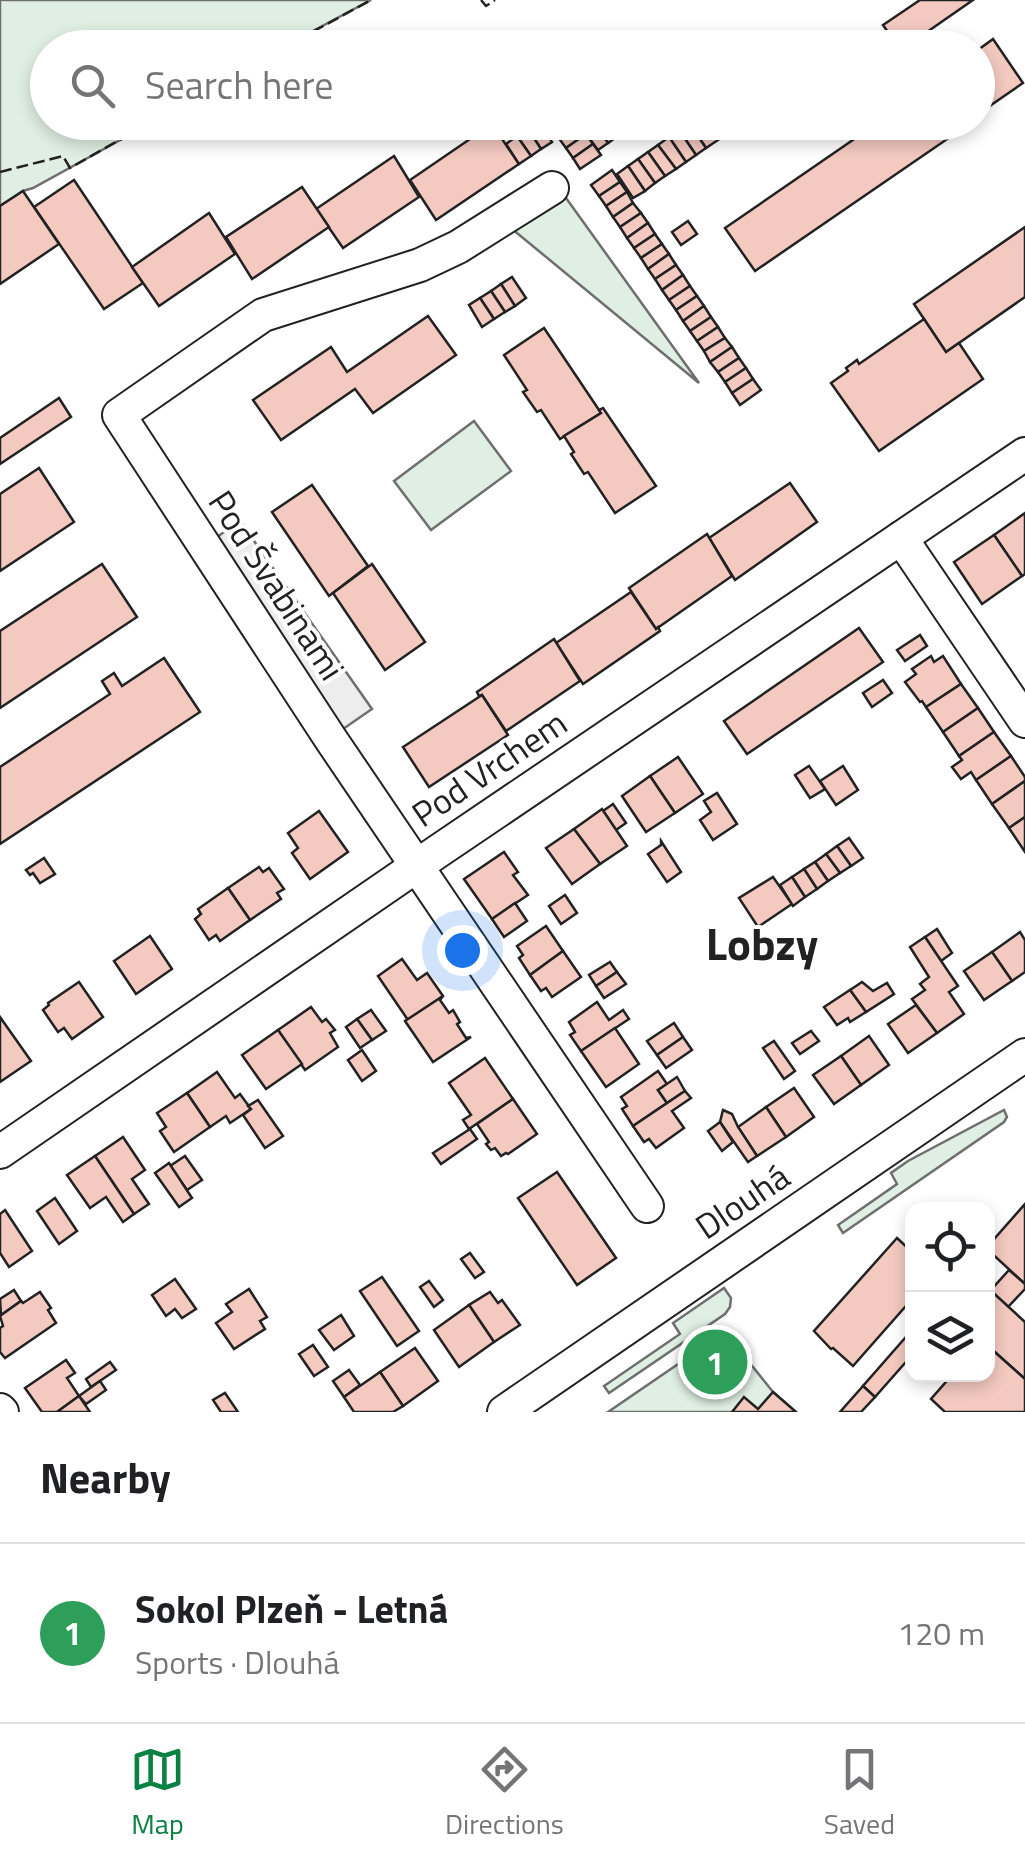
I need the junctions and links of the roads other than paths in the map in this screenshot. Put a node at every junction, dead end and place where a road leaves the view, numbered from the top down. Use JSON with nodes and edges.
{"nodes":[{"id":1,"x":552,"y":188,"type":"dead end"},
{"id":2,"x":1025,"y":454,"type":"edge"},
{"id":3,"x":901,"y":538,"type":"junction"},
{"id":4,"x":1025,"y":721,"type":"edge"},
{"id":5,"x":416,"y":866,"type":"junction"},
{"id":6,"x":1025,"y":1055,"type":"edge"},
{"id":7,"x":0,"y":1152,"type":"edge"},
{"id":8,"x":647,"y":1206,"type":"dead end"},
{"id":9,"x":504,"y":1412,"type":"edge"}],
"edges":[{"from":1,"to":5,"type":"street","name":"Pod Švabinami"},
{"from":2,"to":3,"type":"street","name":"Pod Vrchem"},
{"from":3,"to":4,"type":"street"},
{"from":3,"to":5,"type":"street","name":"Pod Vrchem"},
{"from":5,"to":7,"type":"street","name":"Pod Vrchem"},
{"from":5,"to":8,"type":"street","name":"Pod Švabinami"},
{"from":6,"to":9,"type":"street","name":"Dlouhá"}]}
